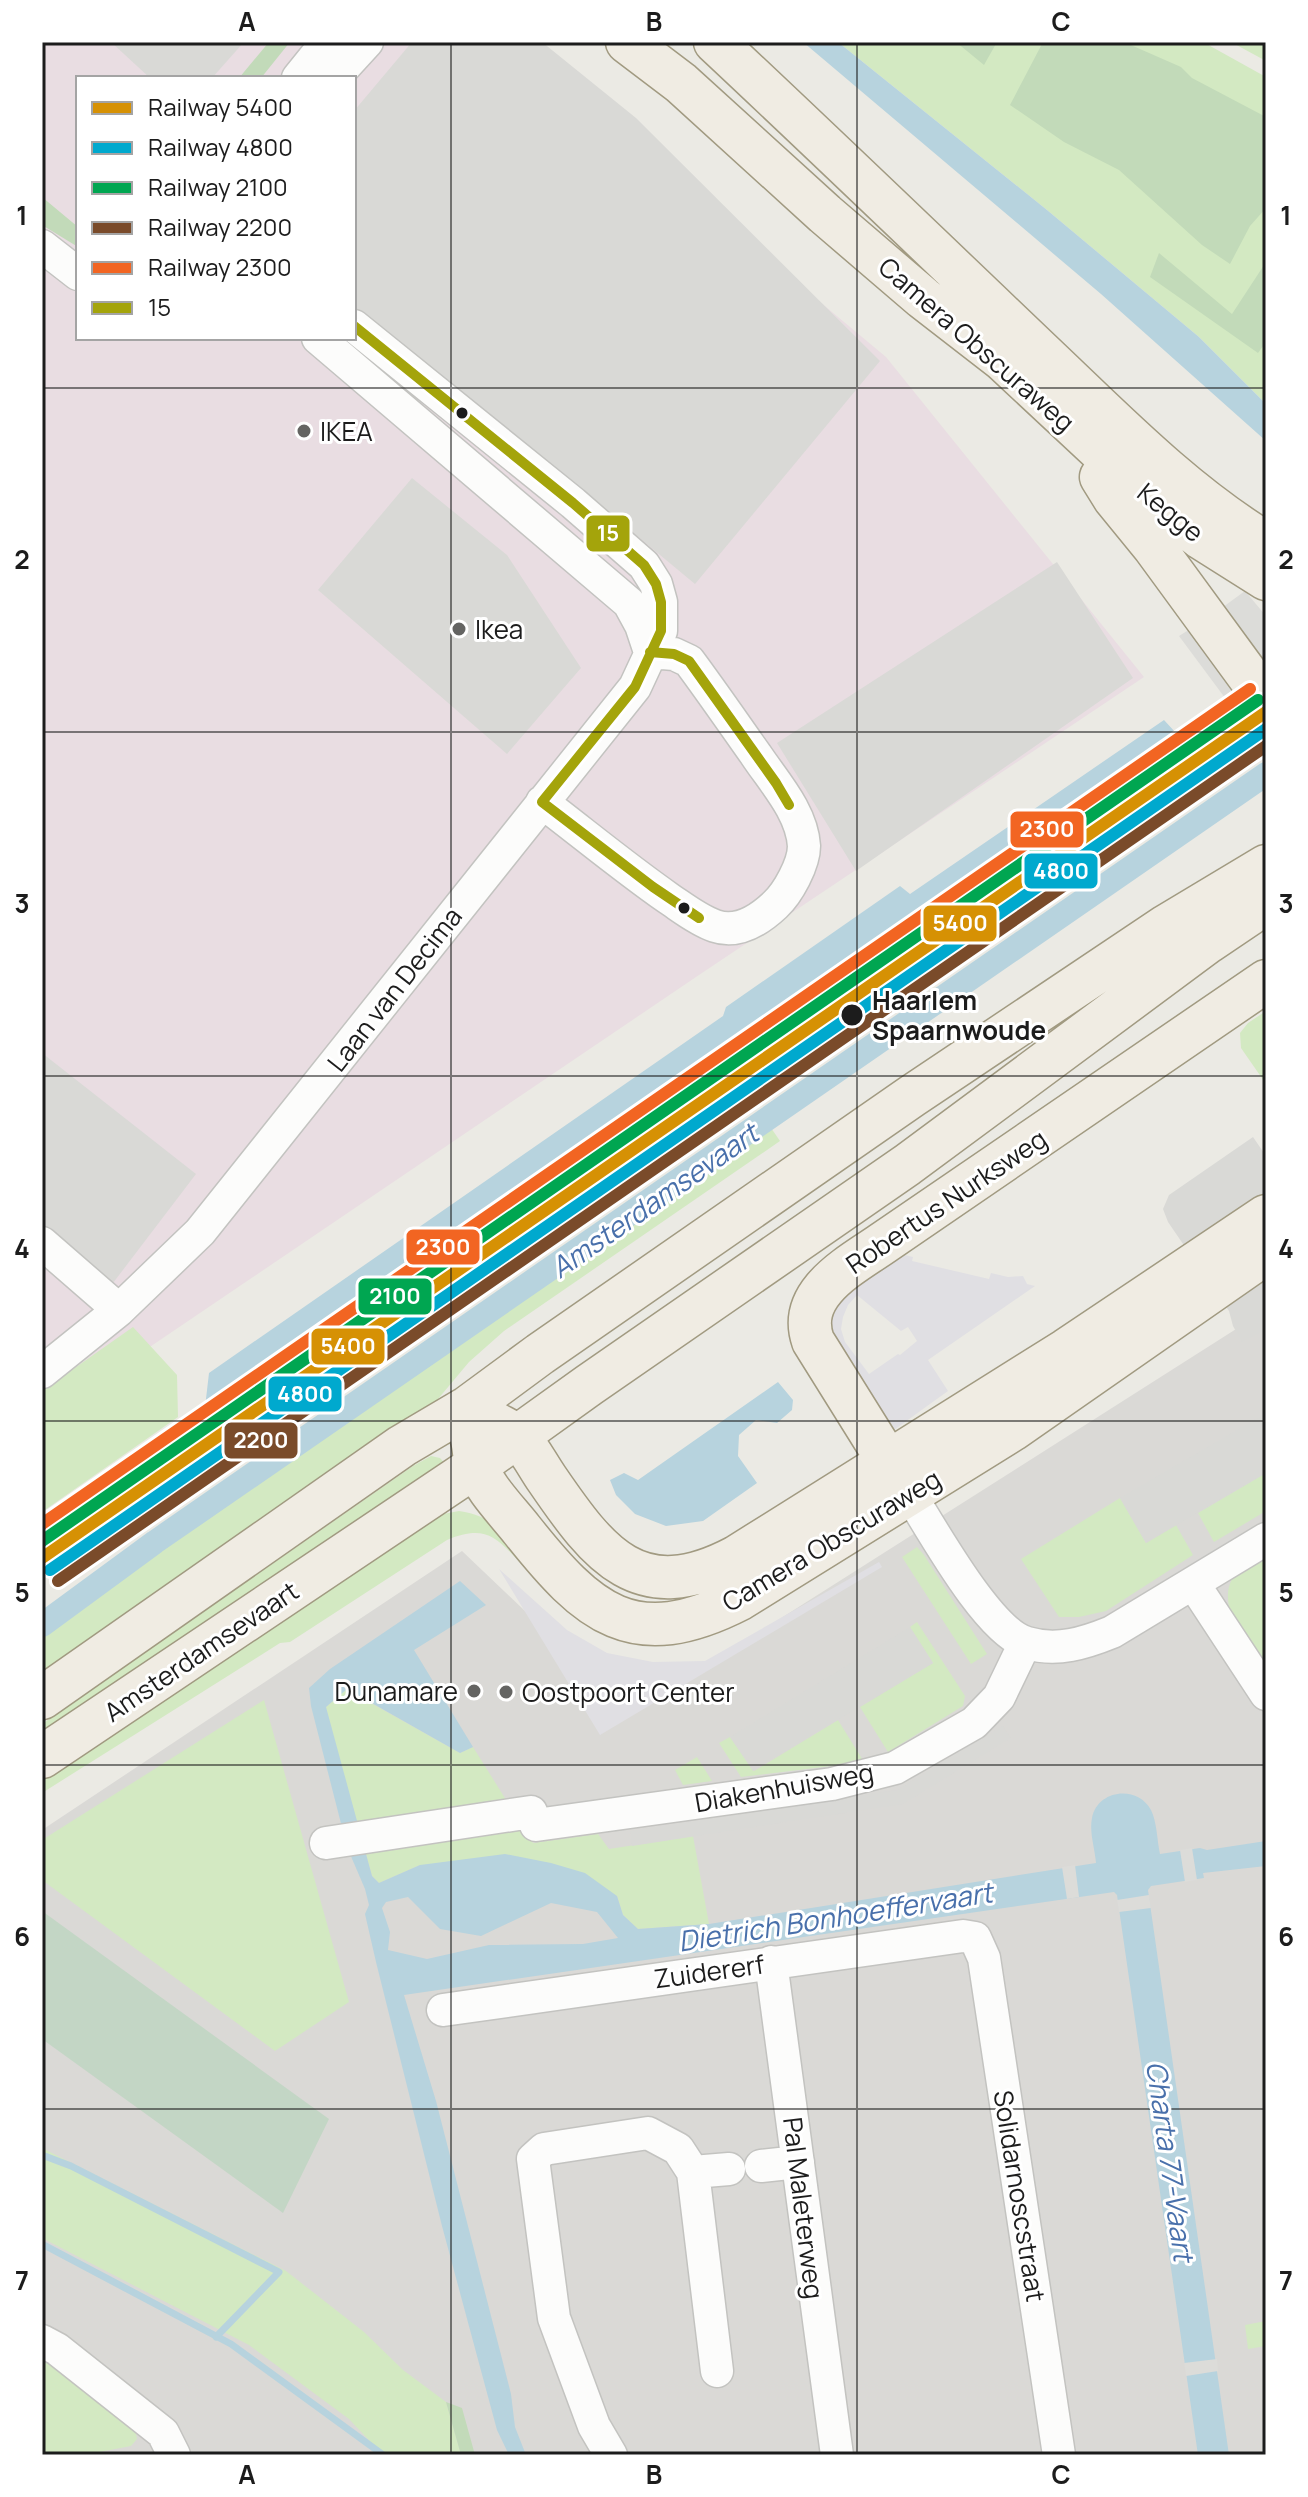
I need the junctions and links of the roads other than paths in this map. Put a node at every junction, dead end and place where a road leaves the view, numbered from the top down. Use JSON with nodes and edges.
{"nodes":[{"id":1,"x":327,"y":42,"type":"edge"},
{"id":2,"x":367,"y":42,"type":"edge"},
{"id":3,"x":627,"y":42,"type":"edge"},
{"id":4,"x":715,"y":42,"type":"edge"},
{"id":5,"x":300,"y":76,"type":"edge"},
{"id":6,"x":336,"y":76,"type":"edge"},
{"id":7,"x":42,"y":246,"type":"edge"},
{"id":8,"x":76,"y":272,"type":"edge"},
{"id":9,"x":356,"y":328,"type":"edge"},
{"id":10,"x":320,"y":340,"type":"edge"},
{"id":11,"x":1083,"y":436,"type":"junction"},
{"id":12,"x":1192,"y":490,"type":"junction"},
{"id":13,"x":1201,"y":538,"type":"junction"},
{"id":14,"x":1264,"y":566,"type":"edge"},
{"id":15,"x":1216,"y":613,"type":"junction"},
{"id":16,"x":650,"y":652,"type":"junction"},
{"id":17,"x":1266,"y":663,"type":"edge"},
{"id":18,"x":1266,"y":700,"type":"edge"},
{"id":19,"x":542,"y":802,"type":"junction"},
{"id":20,"x":1266,"y":866,"type":"edge"},
{"id":21,"x":1266,"y":903,"type":"edge"},
{"id":22,"x":1266,"y":981,"type":"edge"},
{"id":23,"x":1266,"y":1216,"type":"edge"},
{"id":24,"x":42,"y":1243,"type":"edge"},
{"id":25,"x":1266,"y":1253,"type":"edge"},
{"id":26,"x":1173,"y":1298,"type":"junction"},
{"id":27,"x":119,"y":1310,"type":"junction"},
{"id":28,"x":42,"y":1372,"type":"edge"},
{"id":29,"x":468,"y":1407,"type":"junction"},
{"id":30,"x":518,"y":1437,"type":"junction"},
{"id":31,"x":476,"y":1466,"type":"junction"},
{"id":32,"x":898,"y":1477,"type":"junction"},
{"id":33,"x":1266,"y":1539,"type":"edge"},
{"id":34,"x":1193,"y":1583,"type":"junction"},
{"id":35,"x":1025,"y":1643,"type":"junction"},
{"id":36,"x":1266,"y":1694,"type":"edge"},
{"id":37,"x":42,"y":1698,"type":"edge"},
{"id":38,"x":42,"y":1757,"type":"edge"},
{"id":39,"x":345,"y":1840,"type":"dead end"},
{"id":40,"x":975,"y":1938,"type":"joint"},
{"id":41,"x":771,"y":1962,"type":"junction"},
{"id":42,"x":443,"y":2010,"type":"dead end"},
{"id":43,"x":798,"y":2162,"type":"junction"},
{"id":44,"x":761,"y":2166,"type":"dead end"},
{"id":45,"x":729,"y":2169,"type":"dead end"},
{"id":46,"x":693,"y":2172,"type":"junction"},
{"id":47,"x":42,"y":2341,"type":"edge"},
{"id":48,"x":717,"y":2371,"type":"dead end"},
{"id":49,"x":168,"y":2454,"type":"edge"},
{"id":50,"x":611,"y":2455,"type":"edge"},
{"id":51,"x":837,"y":2455,"type":"edge"},
{"id":52,"x":1059,"y":2455,"type":"edge"}],
"edges":[{"from":1,"to":5,"type":"street"},
{"from":2,"to":6,"type":"street"},
{"from":3,"to":11,"type":"main road","name":"Camera Obscuraweg"},
{"from":4,"to":12,"type":"main road","name":"Camera Obscuraweg"},
{"from":7,"to":8,"type":"street"},
{"from":9,"to":16,"type":"street","name":"Laan van Decima"},
{"from":10,"to":16,"type":"street"},
{"from":11,"to":13,"type":"main road","name":"Kegge"},
{"from":11,"to":15,"type":"main road","name":"Camera Obscuraweg"},
{"from":12,"to":13,"type":"main road","name":"Camera Obscuraweg"},
{"from":12,"to":14,"type":"main road","name":"Kegge"},
{"from":13,"to":14,"type":"main road","name":"Kegge"},
{"from":13,"to":15,"type":"main road","name":"Camera Obscuraweg"},
{"from":15,"to":17,"type":"main road","name":"Camera Obscuraweg"},
{"from":15,"to":18,"type":"main road","name":"Camera Obscuraweg"},
{"from":16,"to":19,"type":"street","name":"Laan van Decima"},
{"from":16,"to":19,"type":"street"},
{"from":19,"to":27,"type":"street","name":"Laan van Decima"},
{"from":20,"to":29,"type":"main road","name":"Amsterdamsevaart"},
{"from":21,"to":30,"type":"main road","name":"Amsterdamsevaart"},
{"from":22,"to":32,"type":"main road","name":"Robertus Nurksweg"},
{"from":23,"to":26,"type":"main road","name":"Camera Obscuraweg"},
{"from":24,"to":27,"type":"street"},
{"from":25,"to":26,"type":"main road","name":"Camera Obscuraweg"},
{"from":26,"to":32,"type":"main road","name":"Camera Obscuraweg"},
{"from":27,"to":28,"type":"street","name":"Laan van Decima"},
{"from":29,"to":30,"type":"main road","name":"Camera Obscuraweg"},
{"from":29,"to":31,"type":"main road","name":"Camera Obscuraweg"},
{"from":29,"to":37,"type":"main road","name":"Amsterdamsevaart"},
{"from":30,"to":31,"type":"main road","name":"Amsterdamsevaart"},
{"from":30,"to":32,"type":"main road","name":"Camera Obscuraweg"},
{"from":31,"to":32,"type":"main road","name":"Camera Obscuraweg"},
{"from":31,"to":38,"type":"main road","name":"Amsterdamsevaart"},
{"from":32,"to":35,"type":"street"},
{"from":33,"to":34,"type":"street"},
{"from":34,"to":35,"type":"street"},
{"from":34,"to":36,"type":"street"},
{"from":35,"to":39,"type":"street","name":"Diakenhuisweg"},
{"from":40,"to":41,"type":"street","name":"Zuidererf"},
{"from":40,"to":52,"type":"street","name":"Solidarnoscstraat"},
{"from":41,"to":42,"type":"street","name":"Zuidererf"},
{"from":41,"to":43,"type":"street","name":"Pal Maleterweg"},
{"from":43,"to":44,"type":"street"},
{"from":43,"to":51,"type":"street","name":"Pal Maleterweg"},
{"from":45,"to":46,"type":"street"},
{"from":46,"to":48,"type":"street"},
{"from":46,"to":50,"type":"street"},
{"from":47,"to":49,"type":"street"}]}
